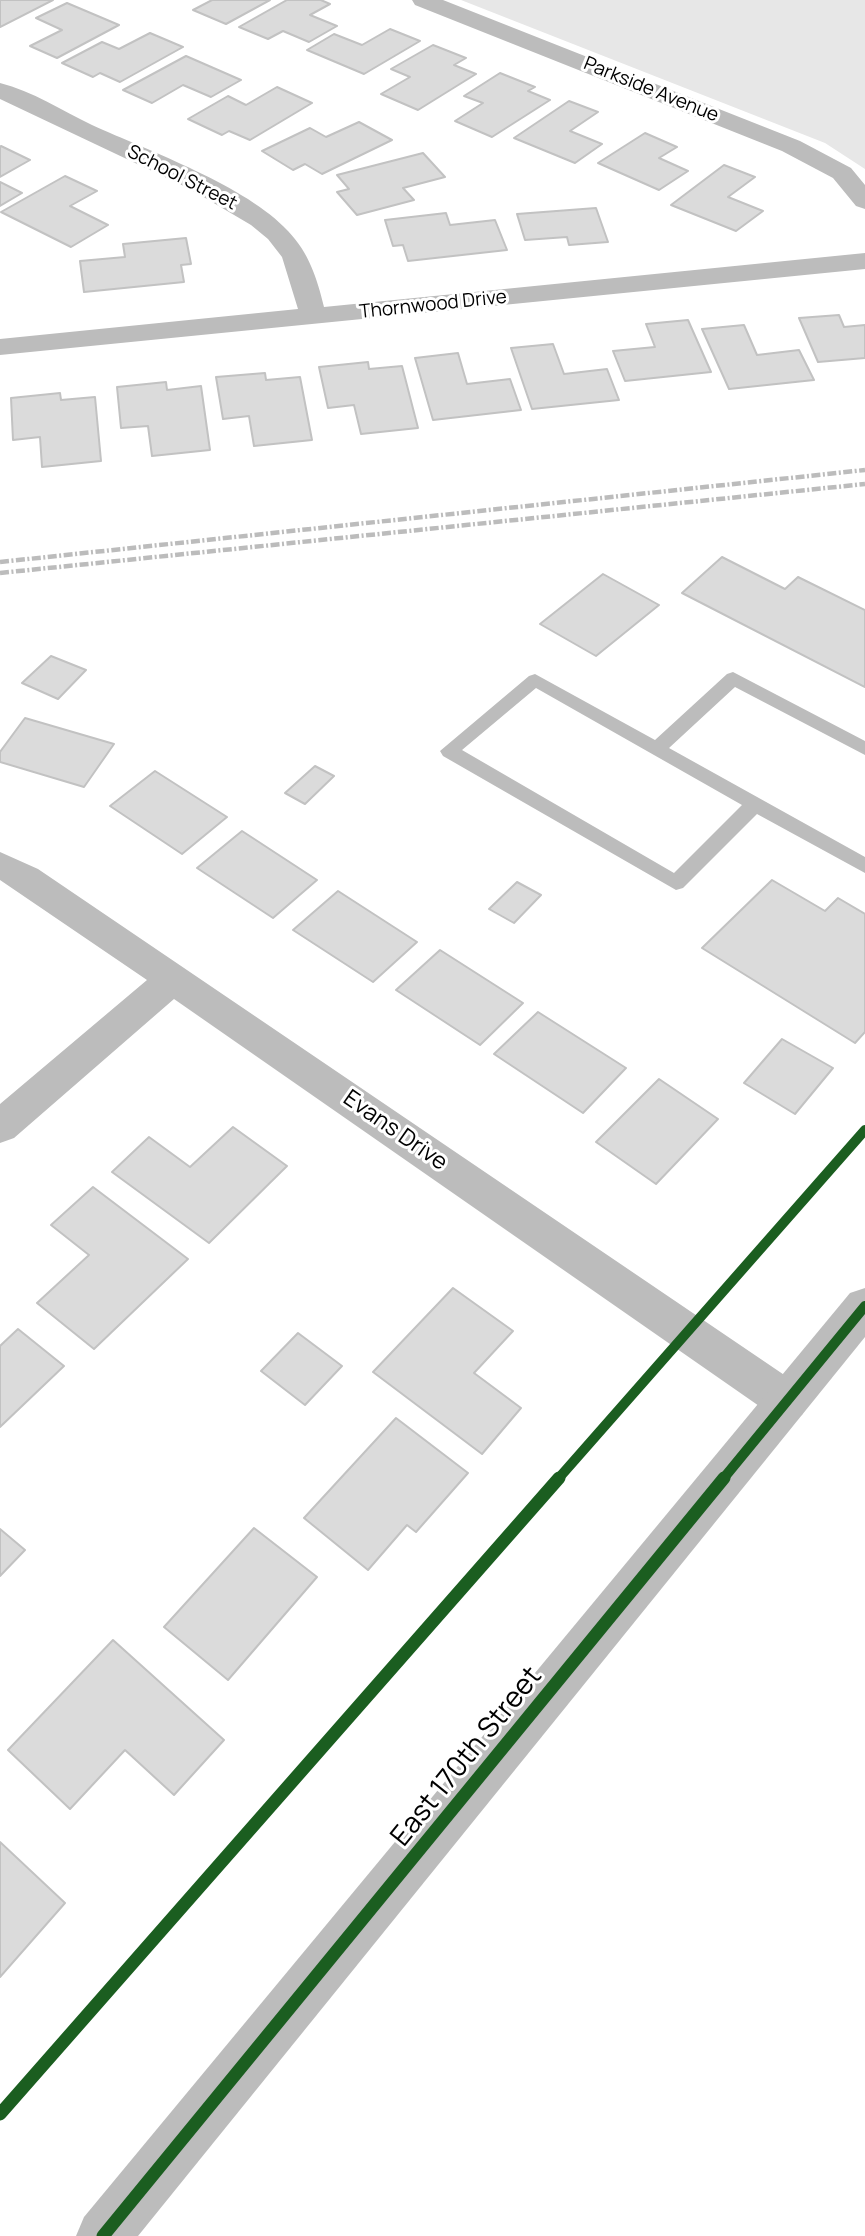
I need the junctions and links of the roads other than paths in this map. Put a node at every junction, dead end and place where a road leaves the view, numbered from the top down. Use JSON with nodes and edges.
{"nodes":[{"id":1,"x":424,"y":0,"type":"edge"},
{"id":2,"x":0,"y":90,"type":"edge"},
{"id":3,"x":865,"y":201,"type":"edge"},
{"id":4,"x":865,"y":261,"type":"edge"},
{"id":5,"x":313,"y":317,"type":"junction"},
{"id":6,"x":0,"y":347,"type":"edge"},
{"id":7,"x":657,"y":749,"type":"junction"},
{"id":8,"x":865,"y":749,"type":"edge"},
{"id":9,"x":755,"y":804,"type":"junction"},
{"id":10,"x":0,"y":865,"type":"edge"},
{"id":11,"x":865,"y":866,"type":"edge"},
{"id":12,"x":173,"y":979,"type":"junction"},
{"id":13,"x":0,"y":1127,"type":"edge"},
{"id":14,"x":865,"y":1306,"type":"edge"},
{"id":15,"x":788,"y":1401,"type":"junction"},
{"id":16,"x":103,"y":2236,"type":"edge"}],
"edges":[{"from":1,"to":3,"type":"street","name":"Parkside Avenue"},
{"from":2,"to":5,"type":"street","name":"School Street"},
{"from":4,"to":5,"type":"street","name":"Thornwood Drive"},
{"from":5,"to":6,"type":"street","name":"Thornwood Drive"},
{"from":7,"to":8,"type":"lane"},
{"from":7,"to":9,"type":"lane"},
{"from":7,"to":9,"type":"lane"},
{"from":9,"to":11,"type":"lane"},
{"from":10,"to":12,"type":"street","name":"Evans Drive"},
{"from":12,"to":13,"type":"street"},
{"from":12,"to":15,"type":"street","name":"Evans Drive"},
{"from":14,"to":15,"type":"street","name":"East 170th Street"},
{"from":15,"to":16,"type":"street","name":"East 170th Street"}]}
